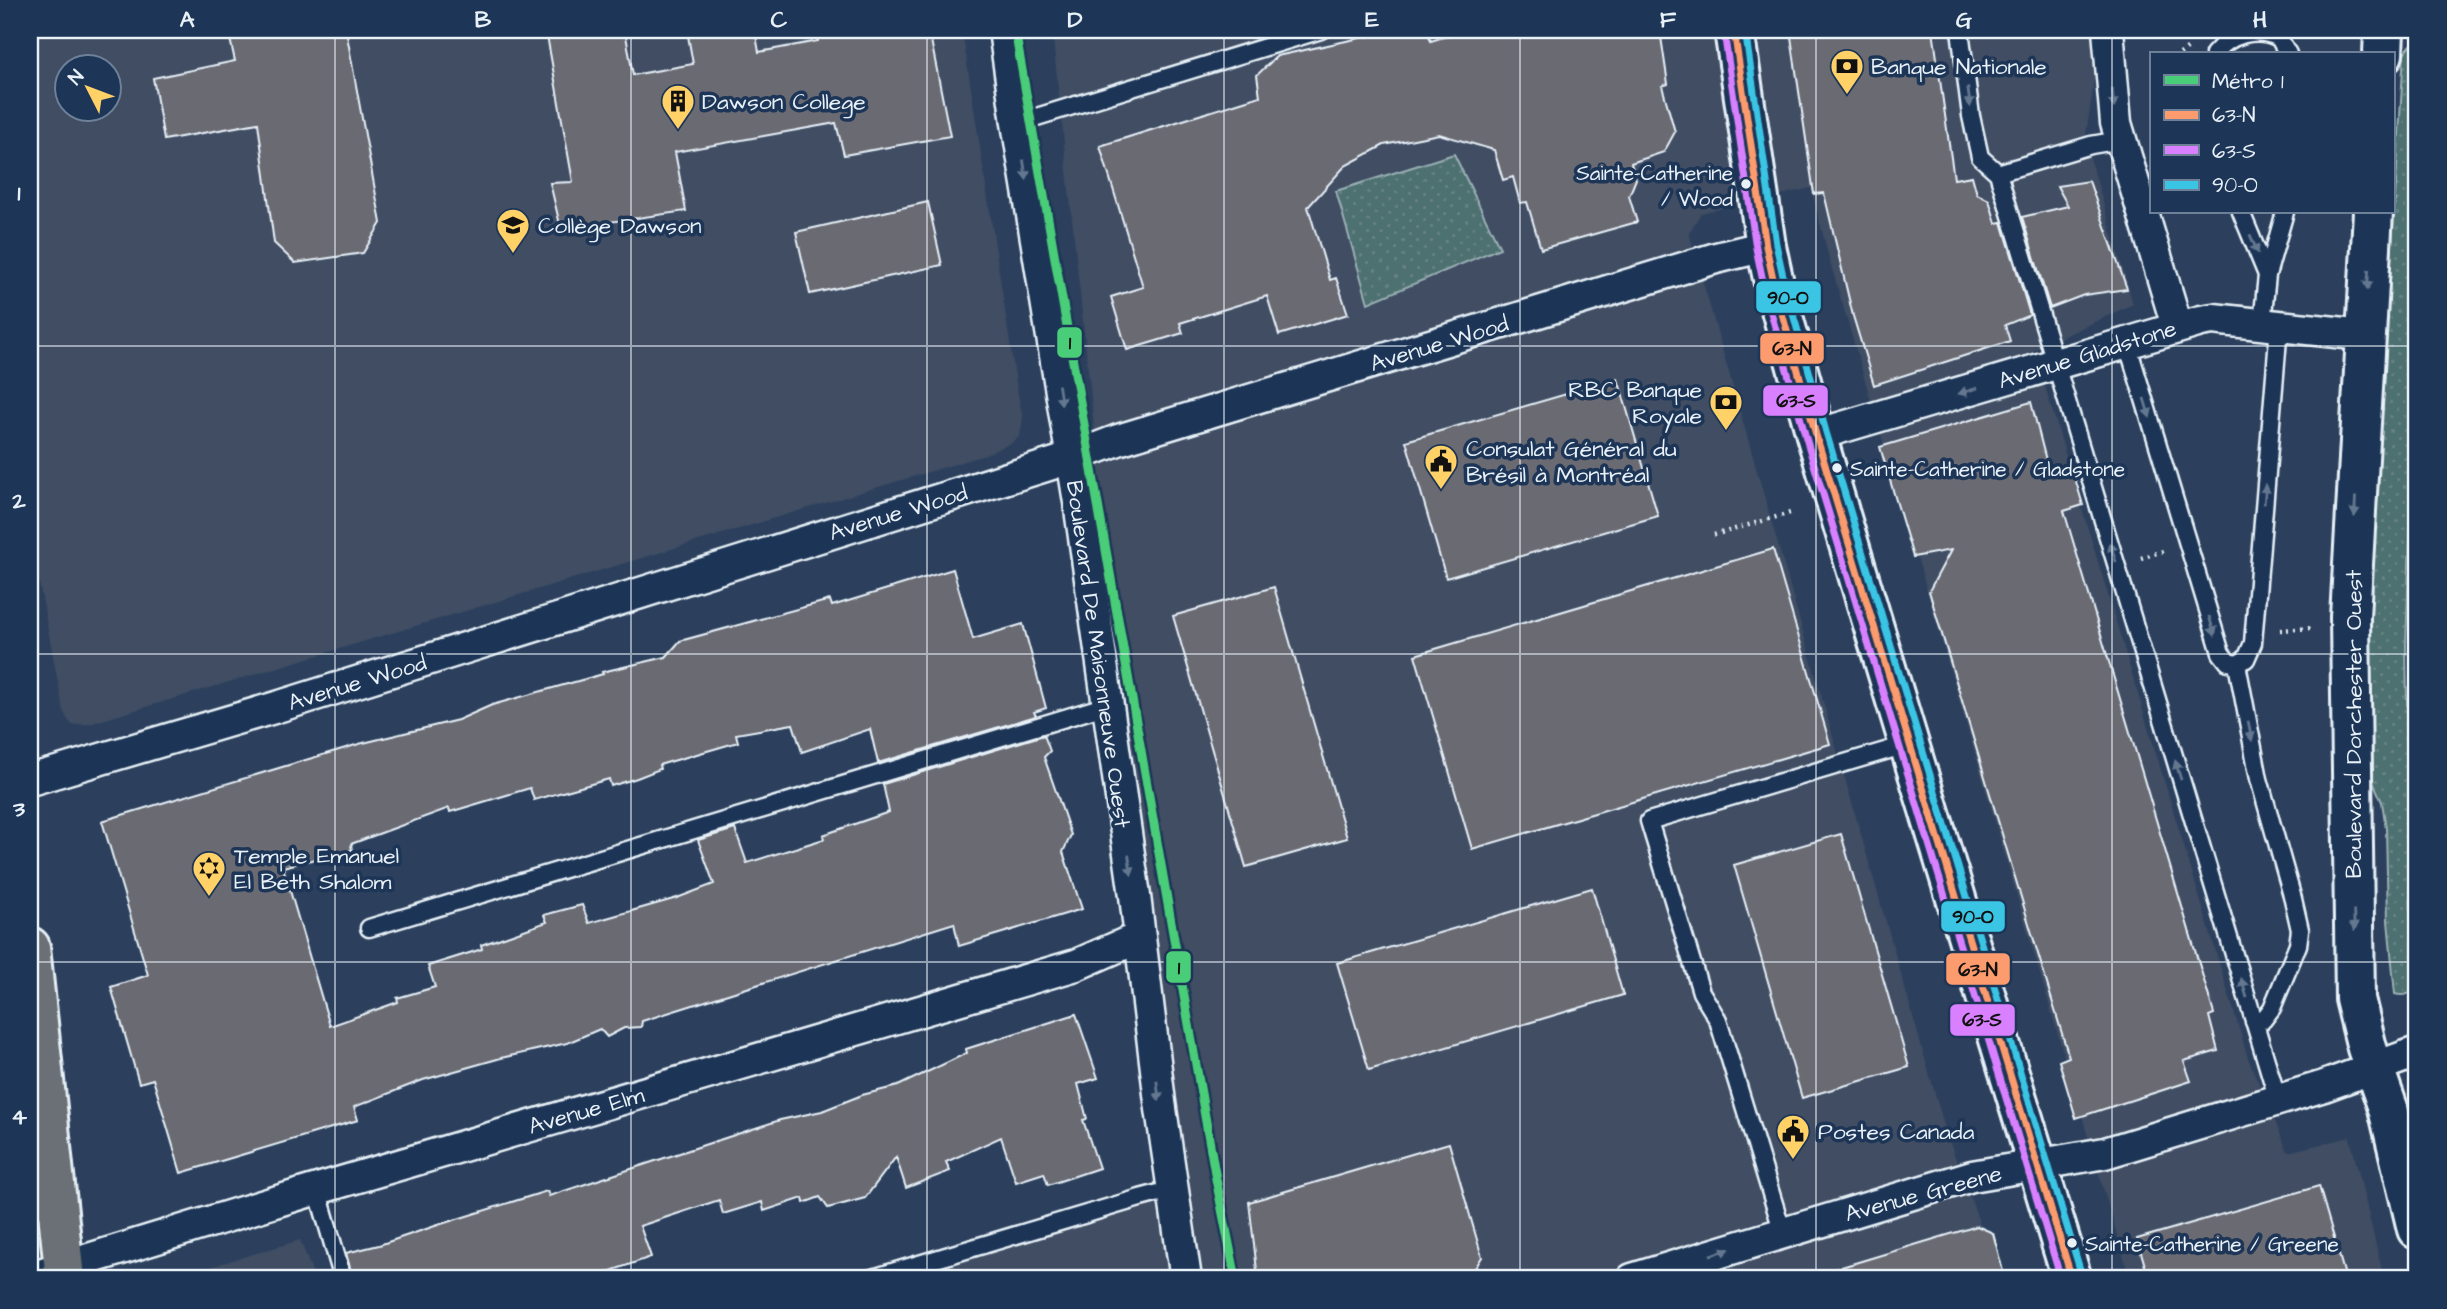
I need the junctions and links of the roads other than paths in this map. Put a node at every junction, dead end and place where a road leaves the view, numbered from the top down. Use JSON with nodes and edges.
{"nodes":[{"id":1,"x":1004,"y":30,"type":"edge"},
{"id":2,"x":1321,"y":30,"type":"edge"},
{"id":3,"x":1734,"y":30,"type":"edge"},
{"id":4,"x":1960,"y":30,"type":"edge"},
{"id":5,"x":2108,"y":30,"type":"edge"},
{"id":6,"x":2384,"y":30,"type":"edge"},
{"id":7,"x":2216,"y":52,"type":"edge"},
{"id":8,"x":2287,"y":52,"type":"edge"},
{"id":9,"x":2383,"y":52,"type":"edge"},
{"id":10,"x":1017,"y":123,"type":"junction"},
{"id":11,"x":2120,"y":140,"type":"junction"},
{"id":12,"x":1998,"y":173,"type":"junction"},
{"id":13,"x":2242,"y":214,"type":"edge"},
{"id":14,"x":2284,"y":214,"type":"edge"},
{"id":15,"x":2373,"y":214,"type":"edge"},
{"id":16,"x":1766,"y":246,"type":"junction"},
{"id":17,"x":2267,"y":275,"type":"junction"},
{"id":18,"x":2270,"y":325,"type":"junction"},
{"id":19,"x":2177,"y":326,"type":"junction"},
{"id":20,"x":2364,"y":334,"type":"junction"},
{"id":21,"x":2127,"y":343,"type":"junction"},
{"id":22,"x":2057,"y":364,"type":"junction"},
{"id":23,"x":1816,"y":435,"type":"junction"},
{"id":24,"x":1070,"y":458,"type":"junction"},
{"id":25,"x":2237,"y":664,"type":"junction"},
{"id":26,"x":1108,"y":705,"type":"junction"},
{"id":27,"x":1909,"y":744,"type":"junction"},
{"id":28,"x":30,"y":780,"type":"edge"},
{"id":29,"x":369,"y":928,"type":"dead end"},
{"id":30,"x":1140,"y":937,"type":"junction"},
{"id":31,"x":30,"y":947,"type":"edge"},
{"id":32,"x":2254,"y":1022,"type":"junction"},
{"id":33,"x":2417,"y":1052,"type":"edge"},
{"id":34,"x":2373,"y":1068,"type":"junction"},
{"id":35,"x":2278,"y":1100,"type":"junction"},
{"id":36,"x":2038,"y":1165,"type":"junction"},
{"id":37,"x":317,"y":1189,"type":"junction"},
{"id":38,"x":1174,"y":1189,"type":"junction"},
{"id":39,"x":2417,"y":1229,"type":"edge"},
{"id":40,"x":1783,"y":1233,"type":"junction"},
{"id":41,"x":53,"y":1274,"type":"edge"},
{"id":42,"x":343,"y":1279,"type":"edge"},
{"id":43,"x":869,"y":1279,"type":"edge"},
{"id":44,"x":1186,"y":1279,"type":"edge"},
{"id":45,"x":1632,"y":1279,"type":"edge"},
{"id":46,"x":2072,"y":1279,"type":"edge"}],
"edges":[{"from":1,"to":10,"type":"street","name":"Boulevard De Maisonneuve Ouest"},
{"from":2,"to":10,"type":"lane"},
{"from":3,"to":16,"type":"street"},
{"from":4,"to":12,"type":"lane","one_way":true},
{"from":5,"to":11,"type":"street","one_way":true},
{"from":6,"to":9,"type":"street"},
{"from":7,"to":8,"type":"lane"},
{"from":10,"to":24,"type":"street","name":"Boulevard De Maisonneuve Ouest","one_way":true},
{"from":11,"to":12,"type":"lane"},
{"from":11,"to":19,"type":"street"},
{"from":12,"to":22,"type":"lane"},
{"from":13,"to":17,"type":"lane","one_way":true},
{"from":14,"to":17,"type":"lane"},
{"from":15,"to":20,"type":"street","name":"Boulevard Dorchester Ouest","one_way":true},
{"from":16,"to":23,"type":"street"},
{"from":16,"to":24,"type":"street","name":"Avenue Wood"},
{"from":17,"to":18,"type":"lane"},
{"from":18,"to":19,"type":"street","name":"Avenue Gladstone"},
{"from":18,"to":20,"type":"street","name":"Avenue Gladstone"},
{"from":25,"to":18,"type":"lane","one_way":true},
{"from":19,"to":21,"type":"street","name":"Avenue Gladstone"},
{"from":20,"to":34,"type":"street","name":"Boulevard Dorchester Ouest","one_way":true},
{"from":21,"to":22,"type":"street","name":"Avenue Gladstone"},
{"from":21,"to":25,"type":"lane","one_way":true},
{"from":22,"to":23,"type":"street","name":"Avenue Gladstone","one_way":true},
{"from":32,"to":22,"type":"lane","one_way":true},
{"from":23,"to":27,"type":"street"},
{"from":24,"to":26,"type":"street","name":"Boulevard De Maisonneuve Ouest"},
{"from":24,"to":28,"type":"street","name":"Avenue Wood"},
{"from":25,"to":32,"type":"lane","one_way":true},
{"from":26,"to":29,"type":"lane"},
{"from":26,"to":30,"type":"street","name":"Boulevard De Maisonneuve Ouest","one_way":true},
{"from":27,"to":36,"type":"street"},
{"from":27,"to":40,"type":"lane"},
{"from":30,"to":37,"type":"street","name":"Avenue Elm"},
{"from":30,"to":38,"type":"street","name":"Boulevard De Maisonneuve Ouest","one_way":true},
{"from":31,"to":41,"type":"main road"},
{"from":32,"to":35,"type":"lane"},
{"from":33,"to":34,"type":"street","name":"Avenue Greene"},
{"from":34,"to":35,"type":"street","name":"Avenue Greene"},
{"from":34,"to":39,"type":"street","name":"Boulevard Dorchester Ouest"},
{"from":35,"to":36,"type":"street","name":"Avenue Greene"},
{"from":36,"to":40,"type":"street","name":"Avenue Greene"},
{"from":36,"to":46,"type":"street"},
{"from":37,"to":41,"type":"street","name":"Avenue Elm"},
{"from":37,"to":42,"type":"lane"},
{"from":38,"to":43,"type":"lane"},
{"from":38,"to":44,"type":"street","name":"Boulevard De Maisonneuve Ouest"},
{"from":45,"to":40,"type":"street","name":"Avenue Greene","one_way":true}]}
